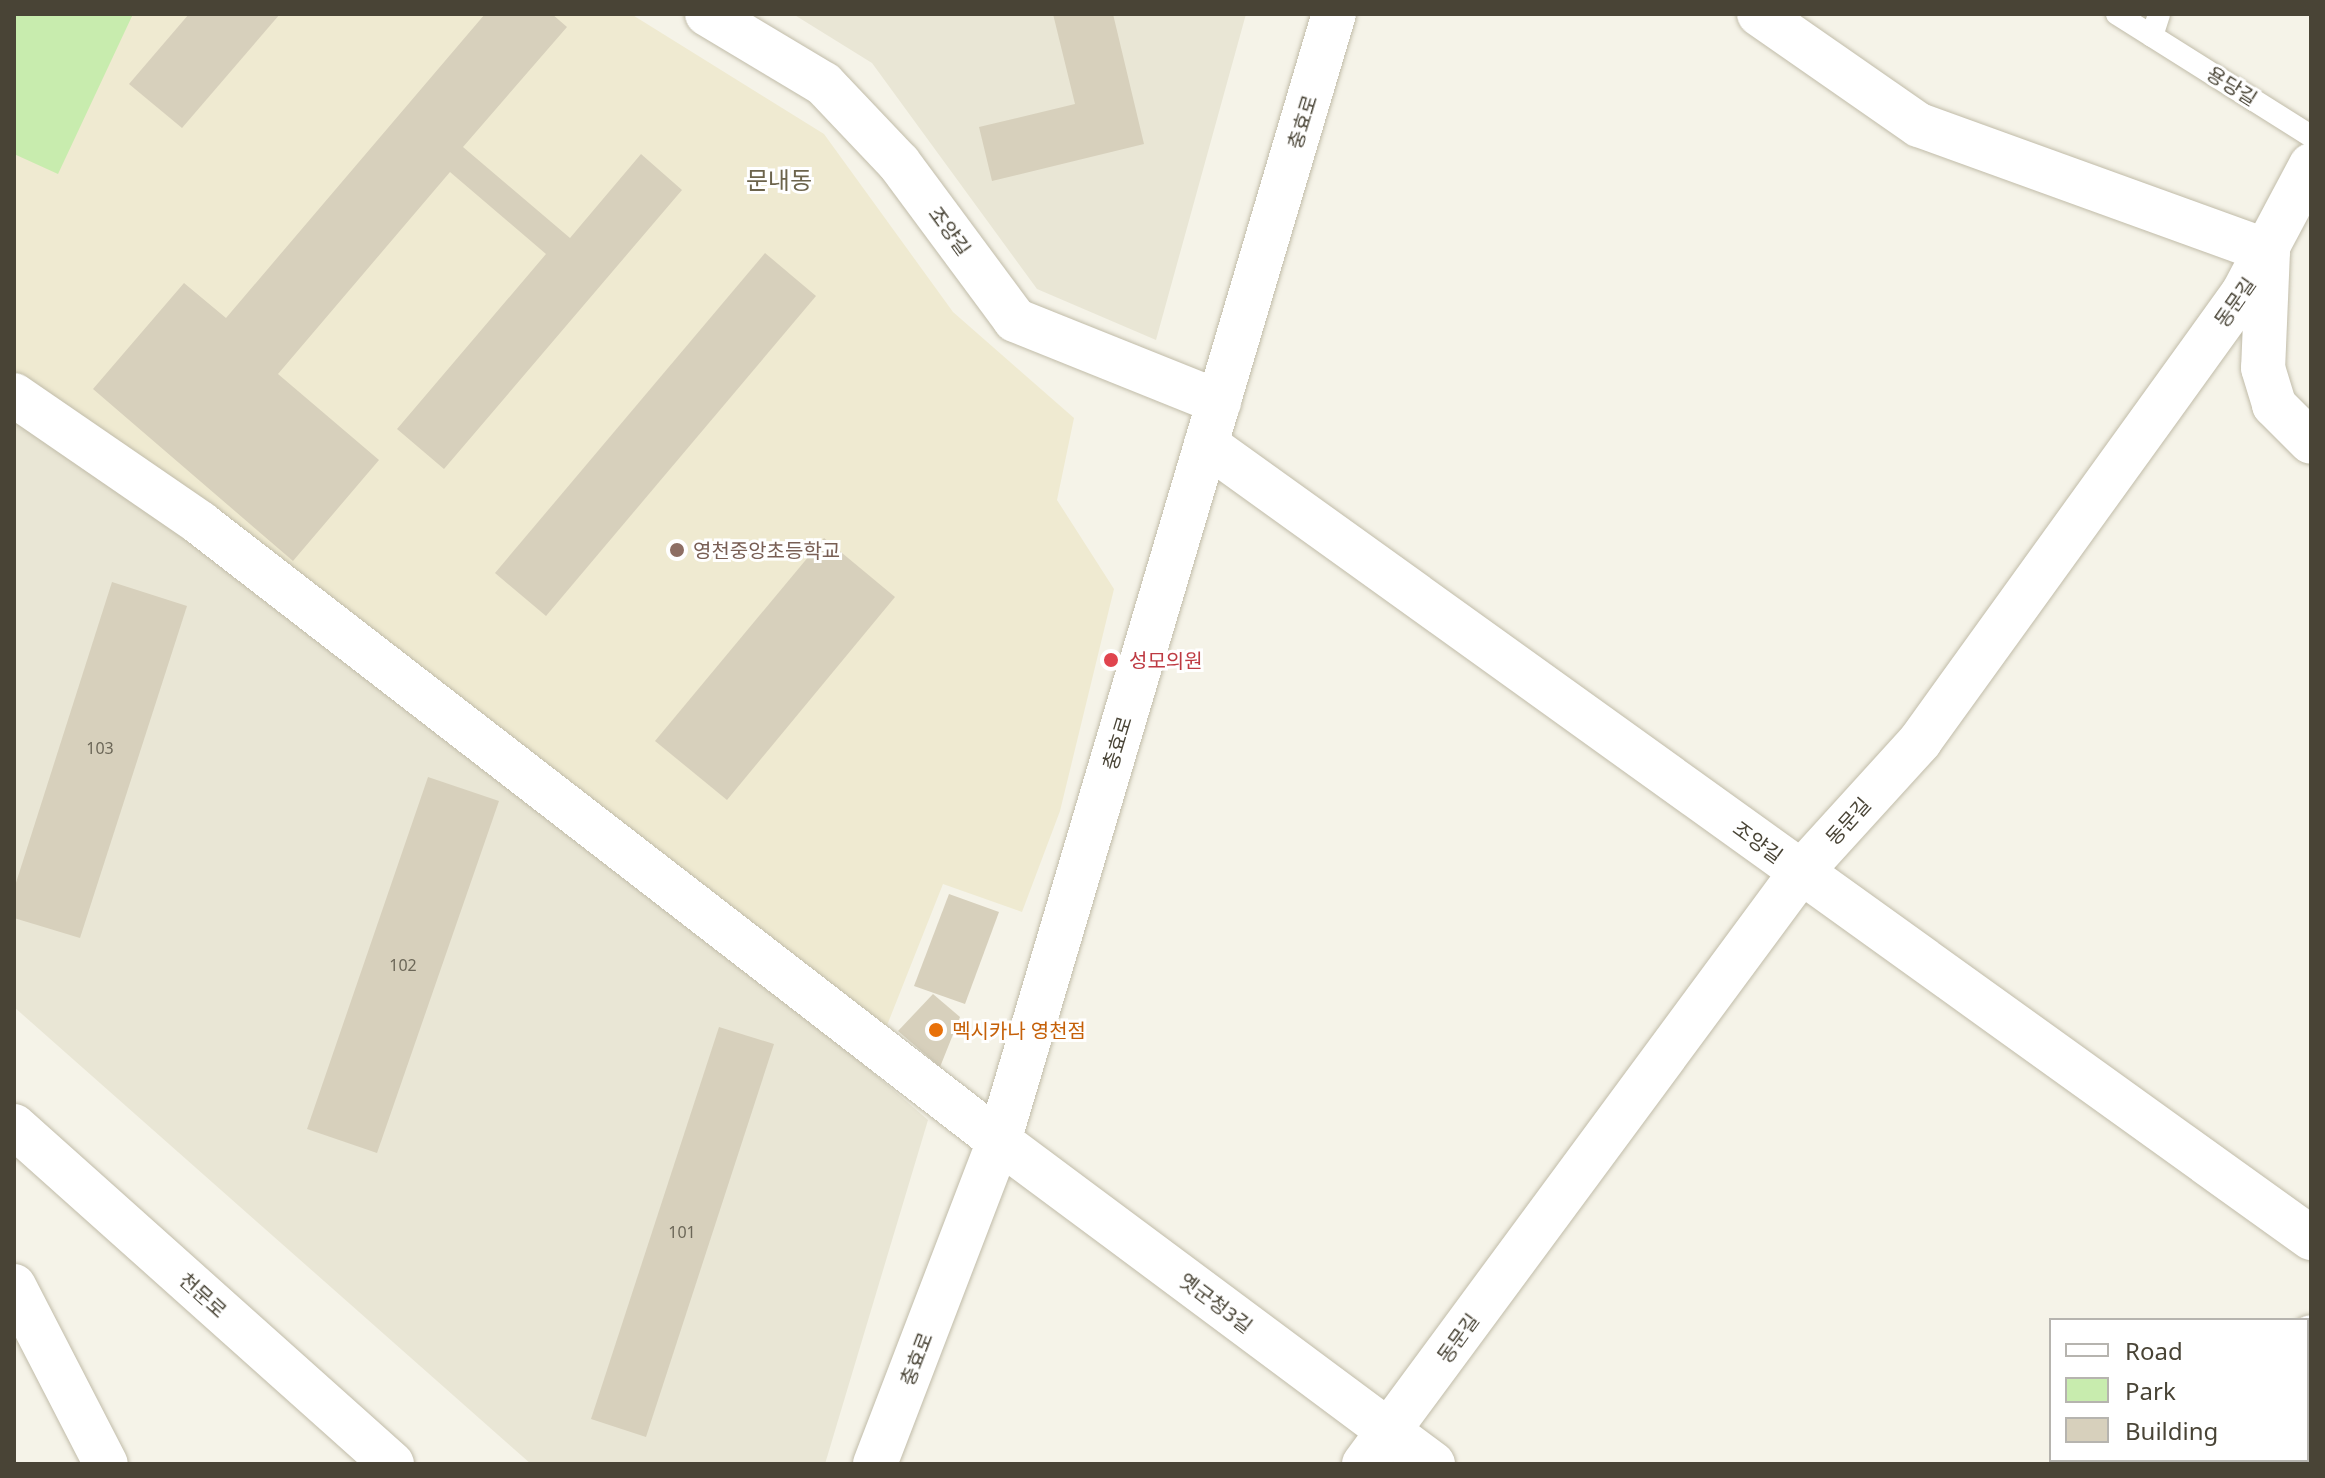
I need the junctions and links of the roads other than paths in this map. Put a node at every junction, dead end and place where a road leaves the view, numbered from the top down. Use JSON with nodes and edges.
{"nodes":[{"id":1,"x":707,"y":14,"type":"edge"},
{"id":2,"x":1334,"y":14,"type":"edge"},
{"id":3,"x":1759,"y":14,"type":"edge"},
{"id":4,"x":2117,"y":14,"type":"edge"},
{"id":5,"x":2159,"y":14,"type":"edge"},
{"id":6,"x":2152,"y":36,"type":"junction"},
{"id":7,"x":2311,"y":136,"type":"edge"},
{"id":8,"x":2311,"y":165,"type":"edge"},
{"id":9,"x":2268,"y":251,"type":"junction"},
{"id":10,"x":14,"y":395,"type":"edge"},
{"id":11,"x":1219,"y":402,"type":"junction"},
{"id":12,"x":2311,"y":442,"type":"edge"},
{"id":13,"x":1206,"y":444,"type":"junction"},
{"id":14,"x":1801,"y":872,"type":"junction"},
{"id":15,"x":14,"y":1126,"type":"edge"},
{"id":16,"x":999,"y":1141,"type":"junction"},
{"id":17,"x":2311,"y":1238,"type":"edge"},
{"id":18,"x":14,"y":1286,"type":"edge"},
{"id":19,"x":1377,"y":1448,"type":"edge"},
{"id":20,"x":106,"y":1464,"type":"edge"},
{"id":21,"x":392,"y":1464,"type":"edge"},
{"id":22,"x":875,"y":1464,"type":"edge"},
{"id":23,"x":1433,"y":1464,"type":"edge"}],
"edges":[{"from":1,"to":11,"type":"street","name":"조양길"},
{"from":2,"to":11,"type":"street","name":"충효로"},
{"from":3,"to":9,"type":"street"},
{"from":4,"to":6,"type":"lane","name":"용당길"},
{"from":5,"to":6,"type":"lane"},
{"from":6,"to":7,"type":"lane","name":"용당길"},
{"from":8,"to":9,"type":"street","name":"동문길"},
{"from":9,"to":12,"type":"street"},
{"from":9,"to":14,"type":"street","name":"동문길"},
{"from":10,"to":16,"type":"street","name":"옛군청3길"},
{"from":11,"to":13,"type":"street","name":"충효로"},
{"from":13,"to":14,"type":"street","name":"조양길"},
{"from":13,"to":16,"type":"street","name":"충효로"},
{"from":14,"to":17,"type":"street","name":"조양길"},
{"from":14,"to":19,"type":"street","name":"동문길"},
{"from":15,"to":21,"type":"street","name":"천문로"},
{"from":16,"to":19,"type":"street","name":"옛군청3길"},
{"from":16,"to":22,"type":"street","name":"충효로"},
{"from":18,"to":20,"type":"street"},
{"from":19,"to":23,"type":"street","name":"옛군청3길"}]}
